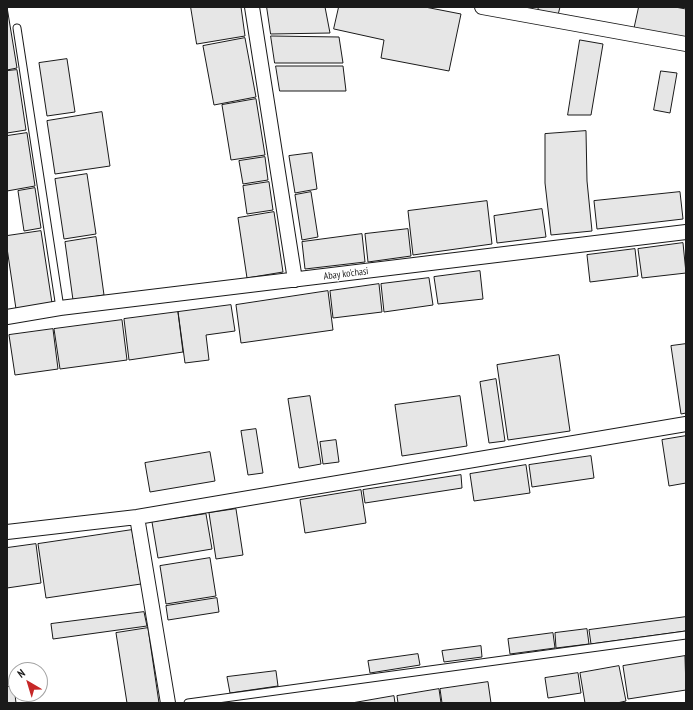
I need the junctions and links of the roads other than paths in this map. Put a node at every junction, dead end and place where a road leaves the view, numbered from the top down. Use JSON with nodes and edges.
{"nodes":[{"id":1,"x":252,"y":7,"type":"edge"},
{"id":2,"x":482,"y":7,"type":"edge"},
{"id":3,"x":17,"y":28,"type":"dead end"},
{"id":4,"x":686,"y":44,"type":"edge"},
{"id":5,"x":686,"y":232,"type":"edge"},
{"id":6,"x":294,"y":280,"type":"junction"},
{"id":7,"x":60,"y":308,"type":"junction"},
{"id":8,"x":7,"y":317,"type":"edge"},
{"id":9,"x":686,"y":424,"type":"edge"},
{"id":10,"x":137,"y":517,"type":"junction"},
{"id":11,"x":7,"y":532,"type":"edge"},
{"id":12,"x":686,"y":635,"type":"edge"},
{"id":13,"x":168,"y":703,"type":"edge"},
{"id":14,"x":188,"y":703,"type":"edge"}],
"edges":[{"from":1,"to":6,"type":"street"},
{"from":2,"to":4,"type":"street"},
{"from":3,"to":7,"type":"lane"},
{"from":5,"to":6,"type":"street","name":"Abay ko'chasi"},
{"from":6,"to":7,"type":"street","name":"Abay ko'chasi"},
{"from":7,"to":8,"type":"street","name":"Abay ko'chasi"},
{"from":9,"to":10,"type":"street"},
{"from":10,"to":11,"type":"street"},
{"from":10,"to":13,"type":"street"},
{"from":12,"to":14,"type":"lane"}]}
